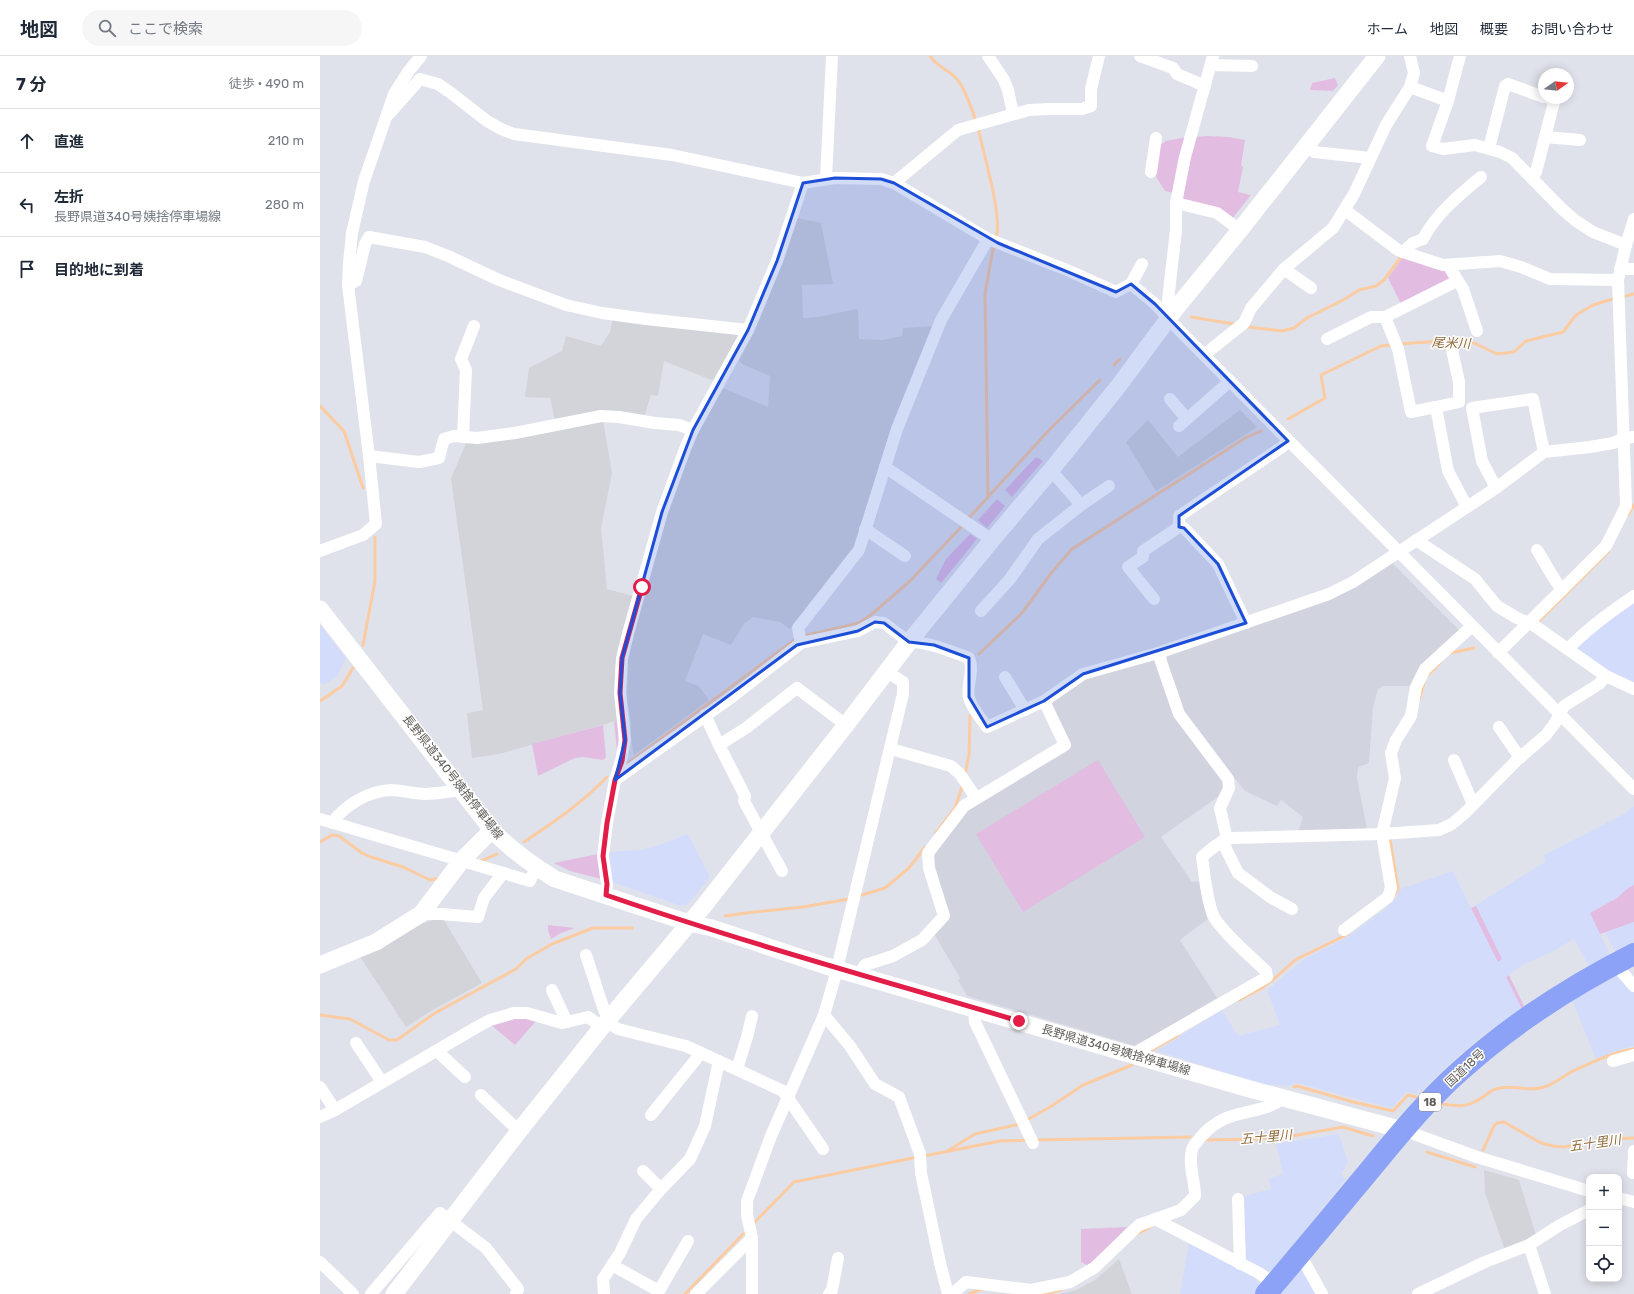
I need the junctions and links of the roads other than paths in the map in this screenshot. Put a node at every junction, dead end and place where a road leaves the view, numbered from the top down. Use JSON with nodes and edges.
{"nodes":[{"id":1,"x":421,"y":56,"type":"edge"},
{"id":2,"x":832,"y":56,"type":"edge"},
{"id":3,"x":988,"y":56,"type":"edge"},
{"id":4,"x":1099,"y":56,"type":"edge"},
{"id":5,"x":1140,"y":56,"type":"edge"},
{"id":6,"x":1377,"y":56,"type":"edge"},
{"id":7,"x":1410,"y":56,"type":"edge"},
{"id":8,"x":1460,"y":56,"type":"edge"},
{"id":9,"x":1212,"y":60,"type":"edge"},
{"id":10,"x":1252,"y":66,"type":"dead end"},
{"id":11,"x":1205,"y":86,"type":"junction"},
{"id":12,"x":1410,"y":87,"type":"junction"},
{"id":13,"x":1538,"y":95,"type":"edge"},
{"id":14,"x":1448,"y":101,"type":"junction"},
{"id":15,"x":1553,"y":104,"type":"edge"},
{"id":16,"x":1013,"y":114,"type":"junction"},
{"id":17,"x":388,"y":115,"type":"junction"},
{"id":18,"x":1545,"y":137,"type":"junction"},
{"id":19,"x":1156,"y":138,"type":"dead end"},
{"id":20,"x":1580,"y":140,"type":"dead end"},
{"id":21,"x":1307,"y":146,"type":"junction"},
{"id":22,"x":1489,"y":148,"type":"junction"},
{"id":23,"x":1370,"y":158,"type":"junction"},
{"id":24,"x":1151,"y":172,"type":"dead end"},
{"id":25,"x":1531,"y":176,"type":"junction"},
{"id":26,"x":1481,"y":177,"type":"dead end"},
{"id":27,"x":826,"y":179,"type":"junction"},
{"id":28,"x":803,"y":183,"type":"junction"},
{"id":29,"x":894,"y":183,"type":"junction"},
{"id":30,"x":1176,"y":203,"type":"junction"},
{"id":31,"x":1345,"y":210,"type":"junction"},
{"id":32,"x":1634,"y":219,"type":"edge"},
{"id":33,"x":1240,"y":230,"type":"junction"},
{"id":34,"x":993,"y":241,"type":"junction"},
{"id":35,"x":1626,"y":246,"type":"junction"},
{"id":36,"x":1403,"y":252,"type":"junction"},
{"id":37,"x":1142,"y":264,"type":"dead end"},
{"id":38,"x":1448,"y":265,"type":"junction"},
{"id":39,"x":1284,"y":269,"type":"junction"},
{"id":40,"x":1634,"y":269,"type":"edge"},
{"id":41,"x":1457,"y":281,"type":"junction"},
{"id":42,"x":1131,"y":284,"type":"junction"},
{"id":43,"x":348,"y":285,"type":"junction"},
{"id":44,"x":1618,"y":286,"type":"junction"},
{"id":45,"x":1311,"y":288,"type":"dead end"},
{"id":46,"x":1385,"y":317,"type":"junction"},
{"id":47,"x":1169,"y":320,"type":"junction"},
{"id":48,"x":474,"y":326,"type":"dead end"},
{"id":49,"x":748,"y":330,"type":"junction"},
{"id":50,"x":1477,"y":331,"type":"dead end"},
{"id":51,"x":1326,"y":339,"type":"dead end"},
{"id":52,"x":1452,"y":350,"type":"dead end"},
{"id":53,"x":1204,"y":355,"type":"junction"},
{"id":54,"x":1230,"y":381,"type":"junction"},
{"id":55,"x":1170,"y":398,"type":"dead end"},
{"id":56,"x":1436,"y":407,"type":"junction"},
{"id":57,"x":693,"y":430,"type":"junction"},
{"id":58,"x":463,"y":437,"type":"junction"},
{"id":59,"x":1629,"y":437,"type":"edge"},
{"id":60,"x":1288,"y":441,"type":"junction"},
{"id":61,"x":1544,"y":452,"type":"junction"},
{"id":62,"x":369,"y":456,"type":"junction"},
{"id":63,"x":885,"y":467,"type":"junction"},
{"id":64,"x":1052,"y":469,"type":"junction"},
{"id":65,"x":1109,"y":486,"type":"dead end"},
{"id":66,"x":1496,"y":488,"type":"junction"},
{"id":67,"x":1081,"y":505,"type":"junction"},
{"id":68,"x":1467,"y":507,"type":"junction"},
{"id":69,"x":1179,"y":527,"type":"junction"},
{"id":70,"x":865,"y":529,"type":"junction"},
{"id":71,"x":992,"y":540,"type":"junction"},
{"id":72,"x":1416,"y":540,"type":"junction"},
{"id":73,"x":1537,"y":550,"type":"dead end"},
{"id":74,"x":320,"y":551,"type":"edge"},
{"id":75,"x":1400,"y":552,"type":"junction"},
{"id":76,"x":905,"y":556,"type":"dead end"},
{"id":77,"x":1562,"y":590,"type":"junction"},
{"id":78,"x":1634,"y":596,"type":"edge"},
{"id":79,"x":1154,"y":599,"type":"dead end"},
{"id":80,"x":320,"y":608,"type":"edge"},
{"id":81,"x":981,"y":611,"type":"dead end"},
{"id":82,"x":1246,"y":623,"type":"junction"},
{"id":83,"x":1532,"y":625,"type":"junction"},
{"id":84,"x":1472,"y":626,"type":"junction"},
{"id":85,"x":800,"y":639,"type":"junction"},
{"id":86,"x":909,"y":642,"type":"junction"},
{"id":87,"x":1568,"y":649,"type":"junction"},
{"id":88,"x":1158,"y":652,"type":"junction"},
{"id":89,"x":1498,"y":653,"type":"junction"},
{"id":90,"x":887,"y":672,"type":"junction"},
{"id":91,"x":1606,"y":676,"type":"junction"},
{"id":92,"x":1005,"y":677,"type":"dead end"},
{"id":93,"x":1634,"y":689,"type":"edge"},
{"id":94,"x":1044,"y":701,"type":"junction"},
{"id":95,"x":1025,"y":710,"type":"junction"},
{"id":96,"x":1559,"y":714,"type":"junction"},
{"id":97,"x":705,"y":715,"type":"junction"},
{"id":98,"x":846,"y":725,"type":"junction"},
{"id":99,"x":1499,"y":727,"type":"dead end"},
{"id":100,"x":719,"y":745,"type":"junction"},
{"id":101,"x":891,"y":748,"type":"junction"},
{"id":102,"x":1520,"y":758,"type":"junction"},
{"id":103,"x":1454,"y":760,"type":"dead end"},
{"id":104,"x":615,"y":780,"type":"junction"},
{"id":105,"x":462,"y":790,"type":"junction"},
{"id":106,"x":1634,"y":790,"type":"edge"},
{"id":107,"x":976,"y":798,"type":"junction"},
{"id":108,"x":1473,"y":804,"type":"junction"},
{"id":109,"x":320,"y":819,"type":"edge"},
{"id":110,"x":332,"y":823,"type":"junction"},
{"id":111,"x":492,"y":830,"type":"junction"},
{"id":112,"x":762,"y":832,"type":"junction"},
{"id":113,"x":1382,"y":834,"type":"junction"},
{"id":114,"x":1224,"y":840,"type":"junction"},
{"id":115,"x":462,"y":860,"type":"junction"},
{"id":116,"x":536,"y":867,"type":"junction"},
{"id":117,"x":782,"y":871,"type":"dead end"},
{"id":118,"x":503,"y":873,"type":"junction"},
{"id":119,"x":606,"y":895,"type":"junction"},
{"id":120,"x":1292,"y":909,"type":"dead end"},
{"id":121,"x":421,"y":914,"type":"junction"},
{"id":122,"x":689,"y":923,"type":"junction"},
{"id":123,"x":1344,"y":930,"type":"dead end"},
{"id":124,"x":586,"y":955,"type":"dead end"},
{"id":125,"x":1625,"y":959,"type":"edge"},
{"id":126,"x":320,"y":965,"type":"edge"},
{"id":127,"x":837,"y":969,"type":"junction"},
{"id":128,"x":861,"y":975,"type":"junction"},
{"id":129,"x":1634,"y":986,"type":"edge"},
{"id":130,"x":552,"y":990,"type":"dead end"},
{"id":131,"x":974,"y":1008,"type":"junction"},
{"id":132,"x":824,"y":1015,"type":"junction"},
{"id":133,"x":752,"y":1016,"type":"dead end"},
{"id":134,"x":606,"y":1021,"type":"junction"},
{"id":135,"x":567,"y":1022,"type":"junction"},
{"id":136,"x":356,"y":1043,"type":"dead end"},
{"id":137,"x":437,"y":1051,"type":"junction"},
{"id":138,"x":701,"y":1053,"type":"junction"},
{"id":139,"x":1133,"y":1055,"type":"junction"},
{"id":140,"x":1634,"y":1055,"type":"edge"},
{"id":141,"x":719,"y":1061,"type":"junction"},
{"id":142,"x":1613,"y":1061,"type":"dead end"},
{"id":143,"x":737,"y":1069,"type":"junction"},
{"id":144,"x":465,"y":1077,"type":"dead end"},
{"id":145,"x":382,"y":1082,"type":"junction"},
{"id":146,"x":320,"y":1087,"type":"edge"},
{"id":147,"x":481,"y":1095,"type":"dead end"},
{"id":148,"x":787,"y":1097,"type":"junction"},
{"id":149,"x":1284,"y":1098,"type":"junction"},
{"id":150,"x":335,"y":1110,"type":"junction"},
{"id":151,"x":651,"y":1115,"type":"dead end"},
{"id":152,"x":320,"y":1117,"type":"edge"},
{"id":153,"x":1404,"y":1130,"type":"junction"},
{"id":154,"x":519,"y":1131,"type":"junction"},
{"id":155,"x":1032,"y":1140,"type":"dead end"},
{"id":156,"x":823,"y":1149,"type":"dead end"},
{"id":157,"x":1634,"y":1151,"type":"edge"},
{"id":158,"x":643,"y":1171,"type":"dead end"},
{"id":159,"x":1633,"y":1173,"type":"edge"},
{"id":160,"x":661,"y":1189,"type":"junction"},
{"id":161,"x":1586,"y":1190,"type":"edge"},
{"id":162,"x":1238,"y":1199,"type":"dead end"},
{"id":163,"x":1586,"y":1212,"type":"edge"},
{"id":164,"x":1155,"y":1219,"type":"junction"},
{"id":165,"x":451,"y":1221,"type":"junction"},
{"id":166,"x":751,"y":1232,"type":"junction"},
{"id":167,"x":688,"y":1241,"type":"dead end"},
{"id":168,"x":1529,"y":1246,"type":"junction"},
{"id":169,"x":1300,"y":1254,"type":"junction"},
{"id":170,"x":838,"y":1258,"type":"dead end"},
{"id":171,"x":320,"y":1262,"type":"edge"},
{"id":172,"x":1240,"y":1264,"type":"junction"},
{"id":173,"x":612,"y":1265,"type":"junction"},
{"id":174,"x":390,"y":1271,"type":"junction"},
{"id":175,"x":399,"y":1288,"type":"edge"},
{"id":176,"x":1270,"y":1289,"type":"edge"},
{"id":177,"x":353,"y":1294,"type":"edge"},
{"id":178,"x":371,"y":1294,"type":"edge"},
{"id":179,"x":516,"y":1294,"type":"edge"},
{"id":180,"x":604,"y":1294,"type":"edge"},
{"id":181,"x":696,"y":1294,"type":"edge"},
{"id":182,"x":752,"y":1294,"type":"edge"},
{"id":183,"x":830,"y":1294,"type":"edge"},
{"id":184,"x":948,"y":1294,"type":"edge"},
{"id":185,"x":952,"y":1294,"type":"edge"},
{"id":186,"x":1322,"y":1294,"type":"edge"},
{"id":187,"x":1418,"y":1294,"type":"edge"},
{"id":188,"x":1545,"y":1294,"type":"edge"}],
"edges":[{"from":1,"to":17,"type":"street"},
{"from":2,"to":27,"type":"street"},
{"from":3,"to":16,"type":"street"},
{"from":4,"to":16,"type":"street"},
{"from":5,"to":11,"type":"street"},
{"from":6,"to":21,"type":"street"},
{"from":7,"to":12,"type":"street"},
{"from":8,"to":14,"type":"street"},
{"from":9,"to":10,"type":"street"},
{"from":9,"to":11,"type":"street"},
{"from":11,"to":30,"type":"street"},
{"from":12,"to":14,"type":"street"},
{"from":12,"to":23,"type":"street"},
{"from":13,"to":22,"type":"street"},
{"from":14,"to":22,"type":"street"},
{"from":15,"to":18,"type":"street"},
{"from":16,"to":29,"type":"street"},
{"from":17,"to":28,"type":"street"},
{"from":17,"to":43,"type":"street"},
{"from":18,"to":20,"type":"street"},
{"from":18,"to":25,"type":"street"},
{"from":19,"to":24,"type":"street"},
{"from":21,"to":23,"type":"street"},
{"from":21,"to":33,"type":"street"},
{"from":22,"to":25,"type":"street"},
{"from":23,"to":31,"type":"street"},
{"from":25,"to":35,"type":"street"},
{"from":26,"to":36,"type":"street"},
{"from":27,"to":28,"type":"street"},
{"from":27,"to":29,"type":"street"},
{"from":28,"to":49,"type":"street"},
{"from":29,"to":34,"type":"street"},
{"from":30,"to":33,"type":"street"},
{"from":30,"to":47,"type":"street"},
{"from":31,"to":36,"type":"street"},
{"from":31,"to":39,"type":"street"},
{"from":32,"to":35,"type":"street"},
{"from":33,"to":47,"type":"street"},
{"from":34,"to":42,"type":"street"},
{"from":34,"to":63,"type":"street"},
{"from":35,"to":44,"type":"street"},
{"from":36,"to":38,"type":"street"},
{"from":37,"to":42,"type":"street"},
{"from":38,"to":41,"type":"street"},
{"from":38,"to":44,"type":"street"},
{"from":39,"to":45,"type":"street"},
{"from":39,"to":53,"type":"street"},
{"from":40,"to":44,"type":"street"},
{"from":41,"to":46,"type":"street"},
{"from":41,"to":50,"type":"street"},
{"from":42,"to":47,"type":"street"},
{"from":43,"to":49,"type":"street"},
{"from":43,"to":62,"type":"street"},
{"from":44,"to":59,"type":"street"},
{"from":46,"to":51,"type":"street"},
{"from":46,"to":56,"type":"street"},
{"from":47,"to":53,"type":"street"},
{"from":47,"to":64,"type":"street"},
{"from":48,"to":58,"type":"street"},
{"from":49,"to":57,"type":"street"},
{"from":52,"to":56,"type":"street"},
{"from":53,"to":54,"type":"street"},
{"from":54,"to":55,"type":"street"},
{"from":54,"to":60,"type":"street"},
{"from":56,"to":68,"type":"street"},
{"from":57,"to":58,"type":"street"},
{"from":57,"to":104,"type":"street"},
{"from":58,"to":62,"type":"street"},
{"from":59,"to":61,"type":"street"},
{"from":59,"to":77,"type":"street"},
{"from":60,"to":69,"type":"street"},
{"from":60,"to":75,"type":"street"},
{"from":61,"to":66,"type":"street"},
{"from":61,"to":66,"type":"street"},
{"from":62,"to":74,"type":"street"},
{"from":63,"to":70,"type":"street"},
{"from":63,"to":71,"type":"street"},
{"from":64,"to":67,"type":"street"},
{"from":64,"to":71,"type":"street"},
{"from":65,"to":67,"type":"street"},
{"from":66,"to":68,"type":"street"},
{"from":67,"to":81,"type":"street"},
{"from":68,"to":72,"type":"street"},
{"from":69,"to":79,"type":"street"},
{"from":69,"to":82,"type":"street"},
{"from":70,"to":76,"type":"street"},
{"from":70,"to":85,"type":"street"},
{"from":71,"to":86,"type":"street"},
{"from":72,"to":75,"type":"street"},
{"from":72,"to":83,"type":"street"},
{"from":73,"to":77,"type":"street"},
{"from":75,"to":82,"type":"street"},
{"from":75,"to":84,"type":"street"},
{"from":77,"to":83,"type":"street"},
{"from":78,"to":87,"type":"street"},
{"from":80,"to":105,"type":"street","name":"長野県道340号姨捨停車場線"},
{"from":82,"to":88,"type":"street"},
{"from":83,"to":87,"type":"street"},
{"from":83,"to":89,"type":"street"},
{"from":84,"to":89,"type":"street"},
{"from":84,"to":113,"type":"street"},
{"from":85,"to":86,"type":"street"},
{"from":85,"to":97,"type":"street"},
{"from":86,"to":90,"type":"street"},
{"from":86,"to":95,"type":"street"},
{"from":87,"to":91,"type":"street"},
{"from":88,"to":94,"type":"street"},
{"from":88,"to":114,"type":"street"},
{"from":89,"to":96,"type":"street"},
{"from":90,"to":98,"type":"street"},
{"from":90,"to":101,"type":"street"},
{"from":91,"to":93,"type":"street"},
{"from":91,"to":96,"type":"street"},
{"from":92,"to":95,"type":"street"},
{"from":94,"to":95,"type":"street"},
{"from":94,"to":107,"type":"street"},
{"from":96,"to":102,"type":"street"},
{"from":96,"to":106,"type":"street"},
{"from":97,"to":100,"type":"street"},
{"from":97,"to":104,"type":"street"},
{"from":98,"to":100,"type":"street"},
{"from":98,"to":112,"type":"street"},
{"from":99,"to":102,"type":"street"},
{"from":100,"to":112,"type":"street"},
{"from":101,"to":107,"type":"street"},
{"from":101,"to":127,"type":"street"},
{"from":102,"to":108,"type":"street"},
{"from":103,"to":108,"type":"street"},
{"from":104,"to":119,"type":"street"},
{"from":105,"to":110,"type":"street"},
{"from":105,"to":111,"type":"street","name":"長野県道340号姨捨停車場線"},
{"from":107,"to":128,"type":"street"},
{"from":108,"to":113,"type":"street"},
{"from":109,"to":110,"type":"street"},
{"from":110,"to":115,"type":"street"},
{"from":111,"to":115,"type":"street"},
{"from":111,"to":116,"type":"street","name":"長野県道340号姨捨停車場線"},
{"from":112,"to":117,"type":"street"},
{"from":112,"to":122,"type":"street"},
{"from":113,"to":114,"type":"street"},
{"from":113,"to":123,"type":"street"},
{"from":114,"to":120,"type":"street"},
{"from":114,"to":139,"type":"street"},
{"from":115,"to":118,"type":"street"},
{"from":115,"to":121,"type":"street"},
{"from":116,"to":118,"type":"street"},
{"from":116,"to":119,"type":"street","name":"長野県道340号姨捨停車場線"},
{"from":118,"to":121,"type":"street"},
{"from":119,"to":122,"type":"street","name":"長野県道340号姨捨停車場線"},
{"from":121,"to":126,"type":"street"},
{"from":122,"to":127,"type":"street","name":"長野県道340号姨捨停車場線"},
{"from":122,"to":134,"type":"street"},
{"from":124,"to":134,"type":"street"},
{"from":125,"to":129,"type":"street"},
{"from":125,"to":153,"type":"highway","name":"国道18号","number":"18"},
{"from":127,"to":128,"type":"street","name":"長野県道340号姨捨停車場線"},
{"from":127,"to":132,"type":"street"},
{"from":128,"to":131,"type":"street","name":"長野県道340号姨捨停車場線"},
{"from":130,"to":135,"type":"street"},
{"from":131,"to":139,"type":"street","name":"長野県道340号姨捨停車場線"},
{"from":131,"to":155,"type":"street"},
{"from":132,"to":148,"type":"street"},
{"from":132,"to":184,"type":"street"},
{"from":133,"to":143,"type":"street"},
{"from":134,"to":135,"type":"street"},
{"from":134,"to":138,"type":"street"},
{"from":134,"to":154,"type":"street"},
{"from":135,"to":137,"type":"street"},
{"from":136,"to":145,"type":"street"},
{"from":137,"to":144,"type":"street"},
{"from":137,"to":145,"type":"street"},
{"from":138,"to":141,"type":"street"},
{"from":138,"to":151,"type":"street"},
{"from":139,"to":149,"type":"street","name":"長野県道340号姨捨停車場線"},
{"from":140,"to":142,"type":"street"},
{"from":141,"to":143,"type":"street"},
{"from":141,"to":160,"type":"street"},
{"from":143,"to":148,"type":"street"},
{"from":145,"to":150,"type":"street"},
{"from":146,"to":150,"type":"street"},
{"from":147,"to":154,"type":"street"},
{"from":148,"to":156,"type":"street"},
{"from":148,"to":166,"type":"street"},
{"from":149,"to":153,"type":"street","name":"長野県道340号姨捨停車場線"},
{"from":149,"to":164,"type":"street"},
{"from":150,"to":152,"type":"street"},
{"from":153,"to":161,"type":"street"},
{"from":153,"to":169,"type":"highway","name":"国道18号","number":"18"},
{"from":154,"to":165,"type":"street"},
{"from":157,"to":159,"type":"street"},
{"from":158,"to":160,"type":"street"},
{"from":160,"to":173,"type":"street"},
{"from":162,"to":172,"type":"street"},
{"from":163,"to":168,"type":"street"},
{"from":164,"to":172,"type":"street"},
{"from":164,"to":185,"type":"street"},
{"from":165,"to":174,"type":"street"},
{"from":165,"to":175,"type":"street"},
{"from":165,"to":179,"type":"street"},
{"from":166,"to":181,"type":"street"},
{"from":166,"to":182,"type":"street"},
{"from":167,"to":173,"type":"street"},
{"from":168,"to":187,"type":"street"},
{"from":168,"to":188,"type":"street"},
{"from":169,"to":176,"type":"highway","name":"国道18号","number":"18"},
{"from":169,"to":186,"type":"street"},
{"from":170,"to":183,"type":"street"},
{"from":171,"to":177,"type":"street"},
{"from":172,"to":176,"type":"street"},
{"from":173,"to":180,"type":"street"},
{"from":174,"to":175,"type":"street"},
{"from":174,"to":178,"type":"street"}]}
